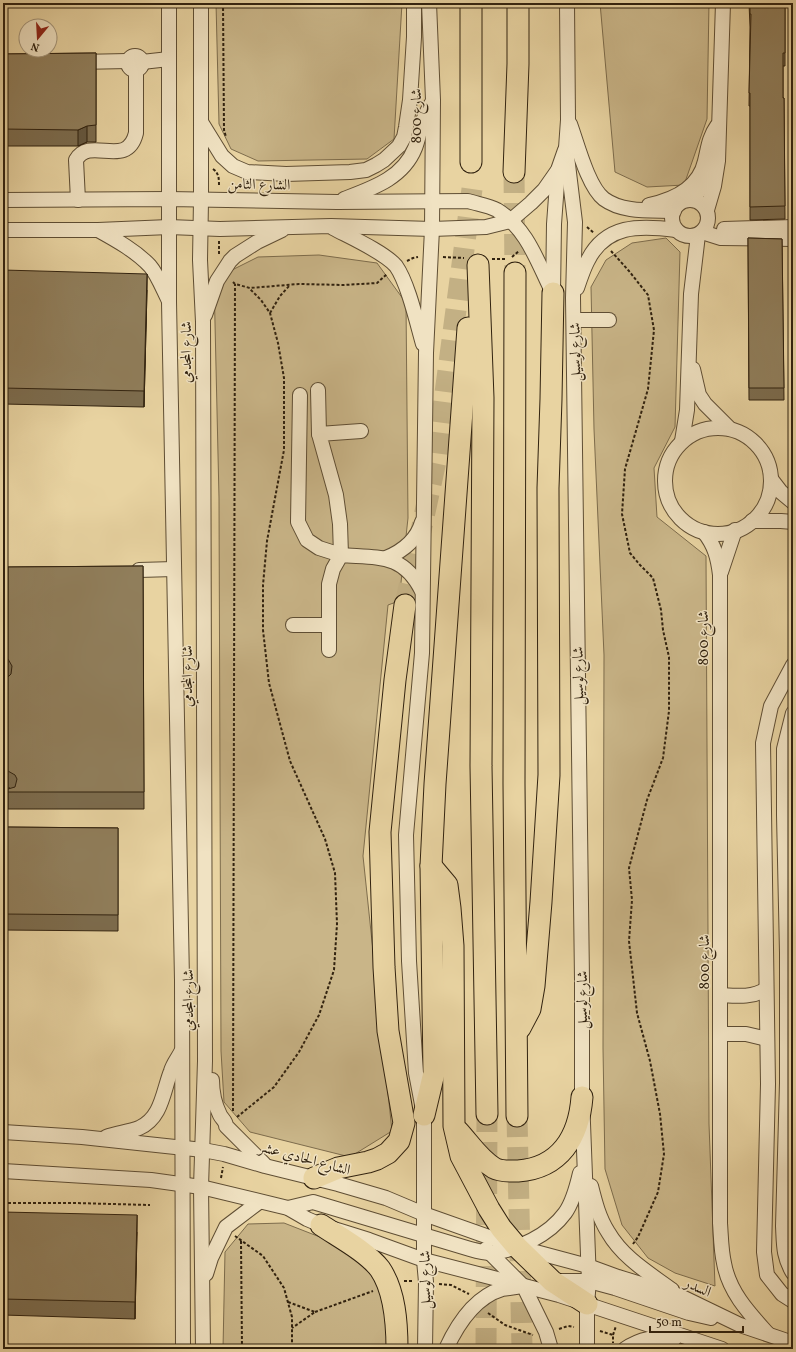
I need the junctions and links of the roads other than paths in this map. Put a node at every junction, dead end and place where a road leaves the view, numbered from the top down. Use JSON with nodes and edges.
{"nodes":[{"id":1,"x":169,"y":3,"type":"edge"},
{"id":2,"x":201,"y":3,"type":"edge"},
{"id":3,"x":414,"y":3,"type":"edge"},
{"id":4,"x":429,"y":3,"type":"edge"},
{"id":5,"x":471,"y":3,"type":"edge"},
{"id":6,"x":518,"y":3,"type":"edge"},
{"id":7,"x":567,"y":3,"type":"edge"},
{"id":8,"x":723,"y":3,"type":"edge"},
{"id":9,"x":169,"y":60,"type":"junction"},
{"id":10,"x":66,"y":62,"type":"edge"},
{"id":11,"x":135,"y":64,"type":"junction"},
{"id":12,"x":433,"y":100,"type":"junction"},
{"id":13,"x":568,"y":120,"type":"junction"},
{"id":14,"x":201,"y":121,"type":"junction"},
{"id":15,"x":719,"y":124,"type":"junction"},
{"id":16,"x":566,"y":148,"type":"junction"},
{"id":17,"x":718,"y":161,"type":"junction"},
{"id":18,"x":471,"y":162,"type":"dead end"},
{"id":19,"x":558,"y":170,"type":"junction"},
{"id":20,"x":514,"y":172,"type":"tunnel mouth"},
{"id":21,"x":169,"y":199,"type":"junction"},
{"id":22,"x":3,"y":200,"type":"edge"},
{"id":23,"x":21,"y":200,"type":"junction"},
{"id":24,"x":78,"y":200,"type":"junction"},
{"id":25,"x":201,"y":200,"type":"junction"},
{"id":26,"x":693,"y":200,"type":"junction"},
{"id":27,"x":432,"y":201,"type":"junction"},
{"id":28,"x":336,"y":202,"type":"junction"},
{"id":29,"x":633,"y":209,"type":"junction"},
{"id":30,"x":3,"y":211,"type":"edge"},
{"id":31,"x":674,"y":211,"type":"junction"},
{"id":32,"x":510,"y":221,"type":"junction"},
{"id":33,"x":704,"y":225,"type":"junction"},
{"id":34,"x":169,"y":226,"type":"junction"},
{"id":35,"x":331,"y":226,"type":"junction"},
{"id":36,"x":793,"y":227,"type":"edge"},
{"id":37,"x":288,"y":228,"type":"junction"},
{"id":38,"x":200,"y":229,"type":"junction"},
{"id":39,"x":432,"y":229,"type":"junction"},
{"id":40,"x":3,"y":230,"type":"edge"},
{"id":41,"x":98,"y":230,"type":"junction"},
{"id":42,"x":679,"y":232,"type":"junction"},
{"id":43,"x":793,"y":239,"type":"edge"},
{"id":44,"x":515,"y":273,"type":"tunnel mouth"},
{"id":45,"x":553,"y":293,"type":"junction"},
{"id":46,"x":691,"y":294,"type":"junction"},
{"id":47,"x":573,"y":298,"type":"junction"},
{"id":48,"x":170,"y":302,"type":"junction"},
{"id":49,"x":574,"y":320,"type":"junction"},
{"id":50,"x":609,"y":320,"type":"dead end"},
{"id":51,"x":203,"y":322,"type":"junction"},
{"id":52,"x":426,"y":353,"type":"junction"},
{"id":53,"x":689,"y":353,"type":"junction"},
{"id":54,"x":318,"y":390,"type":"dead end"},
{"id":55,"x":300,"y":395,"type":"dead end"},
{"id":56,"x":730,"y":429,"type":"junction"},
{"id":57,"x":361,"y":431,"type":"dead end"},
{"id":58,"x":319,"y":434,"type":"junction"},
{"id":59,"x":682,"y":441,"type":"junction"},
{"id":60,"x":771,"y":479,"type":"junction"},
{"id":61,"x":793,"y":502,"type":"edge"},
{"id":62,"x":424,"y":517,"type":"junction"},
{"id":63,"x":752,"y":521,"type":"junction"},
{"id":64,"x":793,"y":522,"type":"edge"},
{"id":65,"x":735,"y":530,"type":"junction"},
{"id":66,"x":704,"y":532,"type":"junction"},
{"id":67,"x":341,"y":554,"type":"junction"},
{"id":68,"x":386,"y":558,"type":"junction"},
{"id":69,"x":139,"y":570,"type":"edge"},
{"id":70,"x":174,"y":570,"type":"junction"},
{"id":71,"x":720,"y":575,"type":"junction"},
{"id":72,"x":422,"y":592,"type":"junction"},
{"id":73,"x":405,"y":605,"type":"tunnel mouth"},
{"id":74,"x":293,"y":625,"type":"dead end"},
{"id":75,"x":329,"y":625,"type":"junction"},
{"id":76,"x":329,"y":650,"type":"dead end"},
{"id":77,"x":793,"y":665,"type":"edge"},
{"id":78,"x":3,"y":682,"type":"edge"},
{"id":79,"x":3,"y":686,"type":"edge"},
{"id":80,"x":792,"y":717,"type":"edge"},
{"id":81,"x":789,"y":788,"type":"edge"},
{"id":82,"x":763,"y":815,"type":"junction"},
{"id":83,"x":784,"y":815,"type":"junction"},
{"id":84,"x":789,"y":846,"type":"edge"},
{"id":85,"x":431,"y":866,"type":"junction"},
{"id":86,"x":789,"y":900,"type":"edge"},
{"id":87,"x":765,"y":953,"type":"junction"},
{"id":88,"x":790,"y":954,"type":"edge"},
{"id":89,"x":766,"y":990,"type":"junction"},
{"id":90,"x":721,"y":995,"type":"junction"},
{"id":91,"x":517,"y":1034,"type":"junction"},
{"id":92,"x":721,"y":1034,"type":"junction"},
{"id":93,"x":767,"y":1039,"type":"junction"},
{"id":94,"x":181,"y":1052,"type":"junction"},
{"id":95,"x":205,"y":1061,"type":"junction"},
{"id":96,"x":790,"y":1081,"type":"edge"},
{"id":97,"x":768,"y":1084,"type":"junction"},
{"id":98,"x":582,"y":1097,"type":"junction"},
{"id":99,"x":487,"y":1114,"type":"tunnel mouth"},
{"id":100,"x":424,"y":1115,"type":"junction"},
{"id":101,"x":517,"y":1116,"type":"tunnel mouth"},
{"id":102,"x":454,"y":1126,"type":"junction"},
{"id":103,"x":789,"y":1133,"type":"edge"},
{"id":104,"x":7,"y":1134,"type":"edge"},
{"id":105,"x":102,"y":1139,"type":"junction"},
{"id":106,"x":182,"y":1147,"type":"junction"},
{"id":107,"x":203,"y":1150,"type":"junction"},
{"id":108,"x":583,"y":1159,"type":"junction"},
{"id":109,"x":265,"y":1166,"type":"junction"},
{"id":110,"x":3,"y":1171,"type":"edge"},
{"id":111,"x":314,"y":1178,"type":"junction"},
{"id":112,"x":183,"y":1184,"type":"junction"},
{"id":113,"x":201,"y":1187,"type":"junction"},
{"id":114,"x":259,"y":1202,"type":"junction"},
{"id":115,"x":788,"y":1202,"type":"edge"},
{"id":116,"x":288,"y":1208,"type":"junction"},
{"id":117,"x":424,"y":1214,"type":"junction"},
{"id":118,"x":321,"y":1225,"type":"junction"},
{"id":119,"x":765,"y":1226,"type":"junction"},
{"id":120,"x":783,"y":1226,"type":"junction"},
{"id":121,"x":424,"y":1236,"type":"junction"},
{"id":122,"x":517,"y":1247,"type":"junction"},
{"id":123,"x":492,"y":1253,"type":"junction"},
{"id":124,"x":424,"y":1260,"type":"junction"},
{"id":125,"x":588,"y":1266,"type":"junction"},
{"id":126,"x":793,"y":1273,"type":"edge"},
{"id":127,"x":552,"y":1281,"type":"junction"},
{"id":128,"x":589,"y":1281,"type":"junction"},
{"id":129,"x":203,"y":1282,"type":"junction"},
{"id":130,"x":524,"y":1287,"type":"junction"},
{"id":131,"x":680,"y":1296,"type":"junction"},
{"id":132,"x":793,"y":1301,"type":"edge"},
{"id":133,"x":587,"y":1304,"type":"junction"},
{"id":134,"x":740,"y":1325,"type":"junction"},
{"id":135,"x":768,"y":1334,"type":"junction"},
{"id":136,"x":792,"y":1343,"type":"edge"},
{"id":137,"x":184,"y":1349,"type":"edge"},
{"id":138,"x":203,"y":1349,"type":"edge"},
{"id":139,"x":397,"y":1349,"type":"edge"},
{"id":140,"x":425,"y":1349,"type":"edge"},
{"id":141,"x":446,"y":1349,"type":"edge"},
{"id":142,"x":551,"y":1349,"type":"edge"},
{"id":143,"x":588,"y":1349,"type":"edge"},
{"id":144,"x":625,"y":1349,"type":"edge"},
{"id":145,"x":720,"y":1349,"type":"edge"}],
"edges":[{"from":1,"to":9,"type":"street","name":"شارع المجدمي"},
{"from":2,"to":14,"type":"street","name":"شارع المجدمي"},
{"from":3,"to":14,"type":"street"},
{"from":4,"to":12,"type":"street","name":"شارع 800"},
{"from":5,"to":18,"type":"highway"},
{"from":6,"to":20,"type":"highway"},
{"from":7,"to":13,"type":"street","name":"شارع لوسيل"},
{"from":8,"to":15,"type":"street"},
{"from":9,"to":11,"type":"street"},
{"from":9,"to":21,"type":"street","name":"شارع المجدمي"},
{"from":10,"to":11,"type":"street"},
{"from":11,"to":24,"type":"street"},
{"from":12,"to":27,"type":"street","name":"شارع 800"},
{"from":12,"to":28,"type":"street"},
{"from":13,"to":16,"type":"street","name":"شارع لوسيل"},
{"from":13,"to":29,"type":"street"},
{"from":14,"to":25,"type":"street","name":"شارع المجدمي"},
{"from":15,"to":17,"type":"street"},
{"from":15,"to":29,"type":"street"},
{"from":16,"to":19,"type":"street"},
{"from":16,"to":47,"type":"street","name":"شارع لوسيل"},
{"from":17,"to":26,"type":"street"},
{"from":17,"to":33,"type":"street"},
{"from":19,"to":32,"type":"street"},
{"from":19,"to":45,"type":"street"},
{"from":21,"to":24,"type":"street","name":"الشارع الثامن"},
{"from":21,"to":25,"type":"street","name":"الشارع الثامن"},
{"from":21,"to":34,"type":"street","name":"شارع المجدمي"},
{"from":22,"to":23,"type":"street","name":"الشارع الثامن"},
{"from":23,"to":24,"type":"street","name":"الشارع الثامن"},
{"from":23,"to":30,"type":"street"},
{"from":25,"to":28,"type":"street","name":"الشارع الثامن"},
{"from":25,"to":38,"type":"street","name":"شارع المجدمي"},
{"from":26,"to":31,"type":"street"},
{"from":26,"to":33,"type":"street"},
{"from":27,"to":28,"type":"street","name":"الشارع الثامن"},
{"from":27,"to":32,"type":"street","name":"الشارع الثامن"},
{"from":27,"to":39,"type":"street","name":"شارع 800"},
{"from":29,"to":31,"type":"street"},
{"from":31,"to":42,"type":"street"},
{"from":32,"to":39,"type":"street"},
{"from":32,"to":45,"type":"street","name":"الشارع الثامن"},
{"from":33,"to":36,"type":"street"},
{"from":33,"to":42,"type":"street"},
{"from":33,"to":43,"type":"street"},
{"from":33,"to":46,"type":"street"},
{"from":34,"to":38,"type":"street"},
{"from":34,"to":41,"type":"street"},
{"from":34,"to":48,"type":"street","name":"شارع المجدمي"},
{"from":35,"to":37,"type":"street"},
{"from":35,"to":39,"type":"street"},
{"from":35,"to":52,"type":"street"},
{"from":37,"to":38,"type":"street"},
{"from":37,"to":51,"type":"street"},
{"from":38,"to":51,"type":"street","name":"شارع المجدمي"},
{"from":39,"to":52,"type":"street","name":"شارع لوسيل"},
{"from":40,"to":41,"type":"street"},
{"from":41,"to":48,"type":"street"},
{"from":42,"to":46,"type":"street"},
{"from":42,"to":47,"type":"street"},
{"from":44,"to":91,"type":"highway"},
{"from":45,"to":91,"type":"highway"},
{"from":46,"to":53,"type":"street"},
{"from":47,"to":49,"type":"street","name":"شارع لوسيل"},
{"from":48,"to":70,"type":"street","name":"شارع المجدمي"},
{"from":49,"to":50,"type":"street"},
{"from":49,"to":98,"type":"street","name":"شارع لوسيل"},
{"from":51,"to":95,"type":"street","name":"شارع المجدمي"},
{"from":52,"to":62,"type":"street","name":"شارع لوسيل"},
{"from":53,"to":56,"type":"street"},
{"from":53,"to":59,"type":"street"},
{"from":54,"to":58,"type":"street"},
{"from":55,"to":67,"type":"street"},
{"from":56,"to":59,"type":"street"},
{"from":56,"to":60,"type":"street"},
{"from":57,"to":58,"type":"street"},
{"from":58,"to":67,"type":"street"},
{"from":59,"to":66,"type":"street"},
{"from":60,"to":61,"type":"street"},
{"from":60,"to":63,"type":"street"},
{"from":62,"to":68,"type":"street"},
{"from":62,"to":72,"type":"street","name":"شارع لوسيل"},
{"from":63,"to":64,"type":"street"},
{"from":63,"to":65,"type":"street"},
{"from":65,"to":66,"type":"street"},
{"from":65,"to":71,"type":"street","name":"شارع 800"},
{"from":66,"to":71,"type":"street","name":"شارع 800"},
{"from":67,"to":68,"type":"street"},
{"from":67,"to":75,"type":"street"},
{"from":68,"to":72,"type":"street"},
{"from":69,"to":70,"type":"street"},
{"from":70,"to":94,"type":"street","name":"شارع المجدمي"},
{"from":71,"to":90,"type":"street","name":"شارع 800"},
{"from":72,"to":100,"type":"street","name":"شارع لوسيل"},
{"from":73,"to":111,"type":"highway"},
{"from":74,"to":75,"type":"street"},
{"from":75,"to":76,"type":"street"},
{"from":77,"to":82,"type":"street"},
{"from":78,"to":79,"type":"street"},
{"from":80,"to":81,"type":"street"},
{"from":81,"to":83,"type":"street"},
{"from":82,"to":83,"type":"street"},
{"from":82,"to":87,"type":"street"},
{"from":83,"to":84,"type":"street"},
{"from":84,"to":86,"type":"street"},
{"from":85,"to":99,"type":"highway"},
{"from":85,"to":100,"type":"highway"},
{"from":85,"to":102,"type":"highway"},
{"from":86,"to":88,"type":"street"},
{"from":87,"to":88,"type":"street"},
{"from":87,"to":89,"type":"street"},
{"from":88,"to":96,"type":"street"},
{"from":89,"to":90,"type":"street"},
{"from":89,"to":93,"type":"street"},
{"from":90,"to":92,"type":"street","name":"شارع 800"},
{"from":91,"to":101,"type":"highway"},
{"from":92,"to":93,"type":"street"},
{"from":92,"to":135,"type":"street","name":"شارع 800"},
{"from":93,"to":97,"type":"street"},
{"from":94,"to":105,"type":"street"},
{"from":94,"to":106,"type":"street","name":"شارع المجدمي"},
{"from":95,"to":107,"type":"street","name":"شارع المجدمي"},
{"from":95,"to":109,"type":"street"},
{"from":96,"to":97,"type":"street"},
{"from":96,"to":103,"type":"street"},
{"from":97,"to":119,"type":"street"},
{"from":98,"to":102,"type":"highway"},
{"from":98,"to":108,"type":"street","name":"شارع لوسيل"},
{"from":100,"to":117,"type":"street","name":"شارع لوسيل"},
{"from":102,"to":122,"type":"highway"},
{"from":103,"to":115,"type":"street"},
{"from":104,"to":105,"type":"street","name":"الشارع الحادي عشر"},
{"from":105,"to":106,"type":"street","name":"الشارع الحادي عشر"},
{"from":106,"to":107,"type":"street","name":"الشارع الحادي عشر"},
{"from":106,"to":112,"type":"street","name":"شارع المجدمي"},
{"from":107,"to":109,"type":"street","name":"الشارع الحادي عشر"},
{"from":107,"to":113,"type":"street","name":"شارع المجدمي"},
{"from":108,"to":122,"type":"street"},
{"from":108,"to":125,"type":"street","name":"شارع لوسيل"},
{"from":108,"to":131,"type":"street"},
{"from":109,"to":111,"type":"street","name":"الشارع الحادي عشر"},
{"from":110,"to":112,"type":"street"},
{"from":111,"to":117,"type":"street","name":"الشارع الحادي عشر"},
{"from":112,"to":113,"type":"street"},
{"from":112,"to":137,"type":"street","name":"شارع المجدمي"},
{"from":113,"to":114,"type":"street"},
{"from":113,"to":129,"type":"street","name":"شارع المجدمي"},
{"from":114,"to":116,"type":"street"},
{"from":114,"to":129,"type":"street"},
{"from":115,"to":120,"type":"street"},
{"from":116,"to":118,"type":"street"},
{"from":116,"to":121,"type":"street"},
{"from":117,"to":121,"type":"street","name":"شارع لوسيل"},
{"from":117,"to":122,"type":"street","name":"الشارع الحادي عشر"},
{"from":117,"to":123,"type":"street"},
{"from":118,"to":124,"type":"street"},
{"from":118,"to":139,"type":"highway"},
{"from":119,"to":120,"type":"street"},
{"from":119,"to":132,"type":"street"},
{"from":120,"to":126,"type":"street"},
{"from":121,"to":123,"type":"street"},
{"from":121,"to":124,"type":"street","name":"شارع لوسيل"},
{"from":122,"to":123,"type":"street"},
{"from":122,"to":125,"type":"street","name":"الشارع الحادي عشر"},
{"from":122,"to":127,"type":"highway"},
{"from":123,"to":130,"type":"street"},
{"from":124,"to":130,"type":"street"},
{"from":124,"to":140,"type":"street","name":"شارع لوسيل"},
{"from":125,"to":128,"type":"street","name":"شارع لوسيل"},
{"from":125,"to":131,"type":"street","name":"السدر"},
{"from":127,"to":128,"type":"street"},
{"from":127,"to":130,"type":"street"},
{"from":127,"to":133,"type":"highway"},
{"from":128,"to":133,"type":"street","name":"شارع لوسيل"},
{"from":128,"to":134,"type":"street"},
{"from":129,"to":138,"type":"street","name":"شارع المجدمي"},
{"from":130,"to":133,"type":"street"},
{"from":130,"to":141,"type":"street"},
{"from":130,"to":142,"type":"street"},
{"from":131,"to":134,"type":"street","name":"السدر"},
{"from":133,"to":143,"type":"street","name":"شارع لوسيل"},
{"from":133,"to":145,"type":"street"},
{"from":134,"to":135,"type":"street","name":"السدر"},
{"from":135,"to":136,"type":"street","name":"السدر"},
{"from":144,"to":145,"type":"street"}]}
